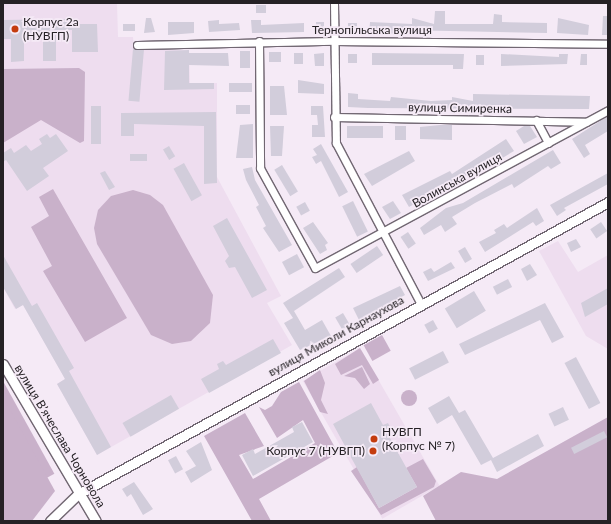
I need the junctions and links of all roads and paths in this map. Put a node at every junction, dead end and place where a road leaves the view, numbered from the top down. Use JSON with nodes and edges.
{"nodes":[{"id":1,"x":334,"y":3,"type":"edge"},
{"id":2,"x":259,"y":41,"type":"junction"},
{"id":3,"x":334,"y":41,"type":"junction"},
{"id":4,"x":608,"y":44,"type":"edge"},
{"id":5,"x":137,"y":45,"type":"dead end"},
{"id":6,"x":608,"y":110,"type":"edge"},
{"id":7,"x":334,"y":117,"type":"junction"},
{"id":8,"x":536,"y":120,"type":"junction"},
{"id":9,"x":586,"y":122,"type":"junction"},
{"id":10,"x":548,"y":143,"type":"junction"},
{"id":11,"x":608,"y":202,"type":"edge"},
{"id":12,"x":382,"y":233,"type":"junction"},
{"id":13,"x":421,"y":304,"type":"junction"},
{"id":14,"x":3,"y":364,"type":"edge"},
{"id":15,"x":78,"y":494,"type":"junction"},
{"id":16,"x":50,"y":521,"type":"edge"},
{"id":17,"x":96,"y":521,"type":"edge"}],
"edges":[{"from":1,"to":3,"type":"street"},
{"from":2,"to":3,"type":"street","name":"Тернопільська вулиця"},
{"from":2,"to":5,"type":"street","name":"Тернопільська вулиця"},
{"from":2,"to":12,"type":"street","name":"Волинська вулиця"},
{"from":3,"to":4,"type":"street","name":"Тернопільська вулиця"},
{"from":3,"to":7,"type":"street"},
{"from":6,"to":9,"type":"street","name":"Волинська вулиця"},
{"from":7,"to":8,"type":"street","name":"вулиця Симиренка"},
{"from":7,"to":12,"type":"street"},
{"from":8,"to":9,"type":"street","name":"вулиця Симиренка"},
{"from":8,"to":10,"type":"street"},
{"from":9,"to":10,"type":"street","name":"Волинська вулиця"},
{"from":10,"to":12,"type":"street","name":"Волинська вулиця"},
{"from":11,"to":13,"type":"main road","name":"вулиця Миколи Карнаухова"},
{"from":12,"to":13,"type":"street"},
{"from":13,"to":15,"type":"main road","name":"вулиця Миколи Карнаухова"},
{"from":14,"to":15,"type":"main road","name":"вулиця Вʼячеслава Чорновола"},
{"from":15,"to":16,"type":"main road","name":"вулиця Миколи Карнаухова"},
{"from":15,"to":17,"type":"main road","name":"вулиця Вʼячеслава Чорновола"}]}
